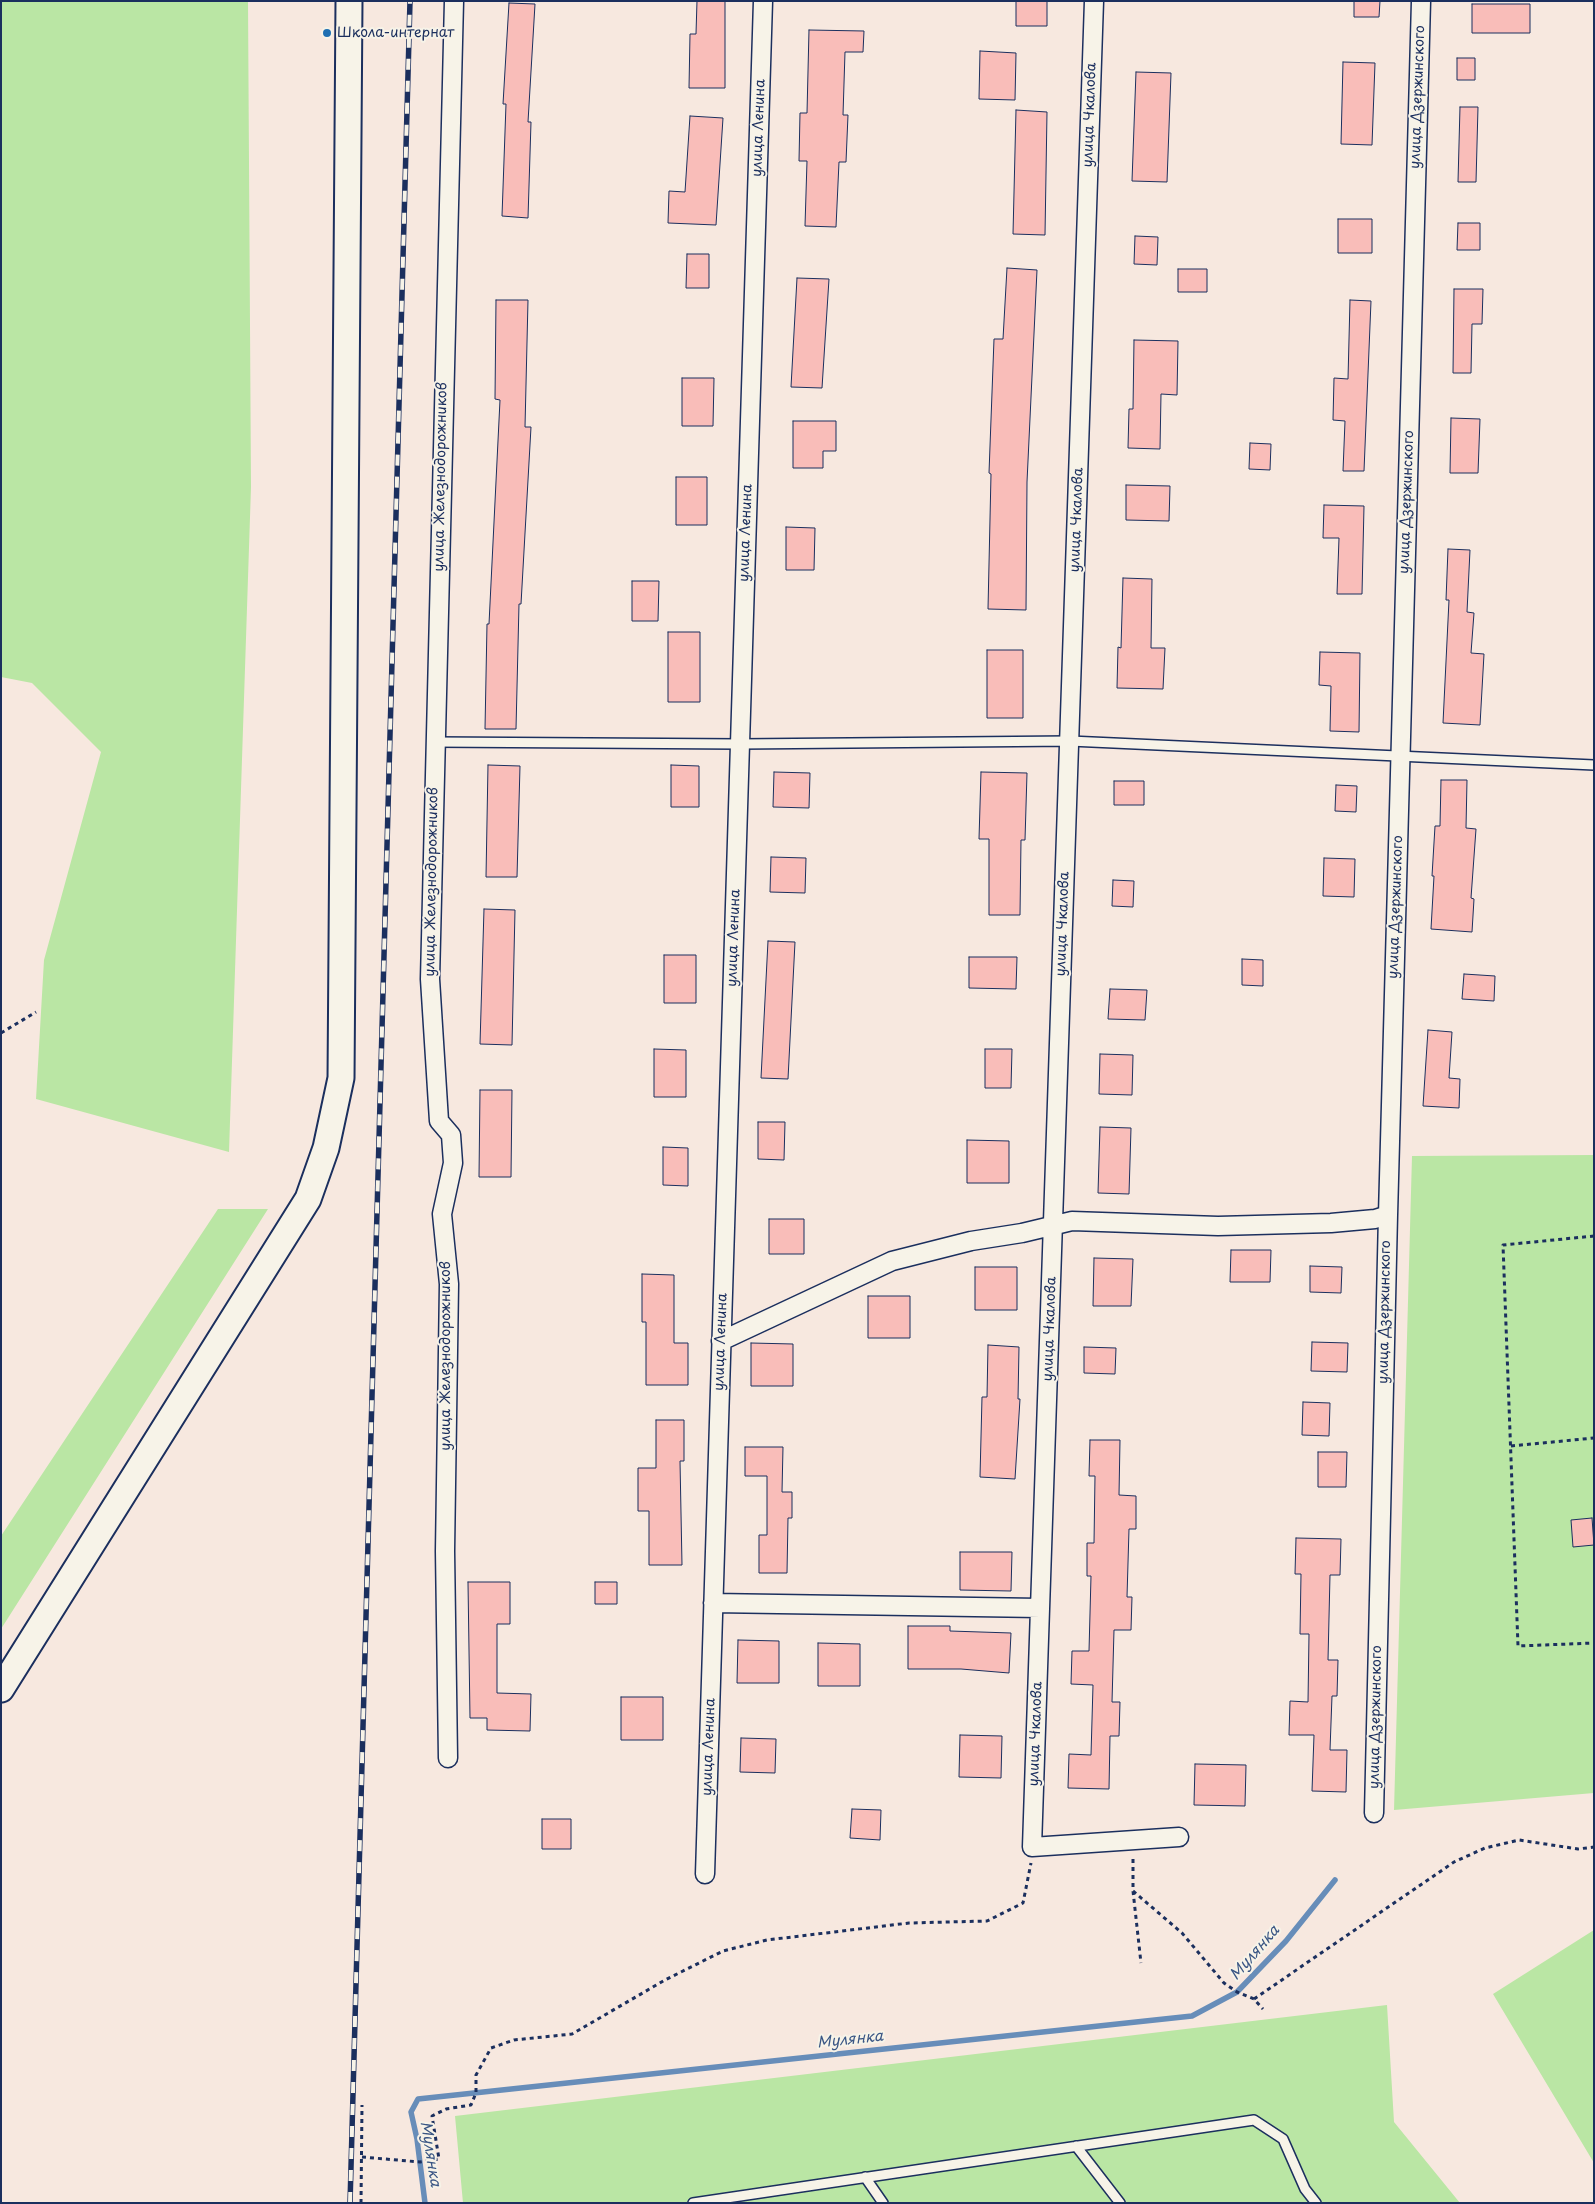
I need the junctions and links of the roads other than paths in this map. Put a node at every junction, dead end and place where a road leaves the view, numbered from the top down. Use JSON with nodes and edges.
{"nodes":[{"id":1,"x":350,"y":1,"type":"edge"},
{"id":2,"x":454,"y":1,"type":"edge"},
{"id":3,"x":763,"y":1,"type":"edge"},
{"id":4,"x":1094,"y":1,"type":"edge"},
{"id":5,"x":1421,"y":1,"type":"edge"},
{"id":6,"x":1070,"y":740,"type":"junction"},
{"id":7,"x":435,"y":742,"type":"junction"},
{"id":8,"x":740,"y":744,"type":"junction"},
{"id":9,"x":1400,"y":756,"type":"junction"},
{"id":10,"x":1594,"y":765,"type":"edge"},
{"id":11,"x":1388,"y":1215,"type":"junction"},
{"id":12,"x":1053,"y":1227,"type":"junction"},
{"id":13,"x":722,"y":1341,"type":"junction"},
{"id":14,"x":713,"y":1603,"type":"junction"},
{"id":15,"x":1040,"y":1608,"type":"junction"},
{"id":16,"x":1,"y":1689,"type":"edge"},
{"id":17,"x":448,"y":1758,"type":"dead end"},
{"id":18,"x":1374,"y":1813,"type":"dead end"},
{"id":19,"x":1179,"y":1837,"type":"dead end"},
{"id":20,"x":705,"y":1874,"type":"dead end"},
{"id":21,"x":1076,"y":2146,"type":"junction"},
{"id":22,"x":865,"y":2177,"type":"junction"},
{"id":23,"x":710,"y":2202,"type":"edge"},
{"id":24,"x":693,"y":2203,"type":"edge"},
{"id":25,"x":883,"y":2203,"type":"edge"},
{"id":26,"x":1120,"y":2203,"type":"edge"},
{"id":27,"x":1316,"y":2203,"type":"edge"}],
"edges":[{"from":1,"to":16,"type":"main road"},
{"from":2,"to":7,"type":"street","name":"улица Железнодорожников"},
{"from":3,"to":8,"type":"street","name":"улица Ленина"},
{"from":4,"to":6,"type":"street","name":"улица Чкалова"},
{"from":5,"to":9,"type":"street","name":"улица Дзержинского"},
{"from":6,"to":8,"type":"lane"},
{"from":6,"to":9,"type":"lane"},
{"from":6,"to":12,"type":"street","name":"улица Чкалова"},
{"from":7,"to":8,"type":"lane"},
{"from":7,"to":17,"type":"street","name":"улица Железнодорожников"},
{"from":8,"to":13,"type":"street","name":"улица Ленина"},
{"from":9,"to":10,"type":"lane"},
{"from":9,"to":11,"type":"street","name":"улица Дзержинского"},
{"from":11,"to":12,"type":"street"},
{"from":11,"to":18,"type":"street","name":"улица Дзержинского"},
{"from":12,"to":13,"type":"street"},
{"from":12,"to":15,"type":"street","name":"улица Чкалова"},
{"from":13,"to":14,"type":"street","name":"улица Ленина"},
{"from":14,"to":15,"type":"street"},
{"from":14,"to":20,"type":"street","name":"улица Ленина"},
{"from":15,"to":19,"type":"street","name":"улица Чкалова"},
{"from":21,"to":22,"type":"lane"},
{"from":21,"to":26,"type":"lane"},
{"from":21,"to":27,"type":"lane"},
{"from":22,"to":23,"type":"lane"},
{"from":22,"to":25,"type":"lane"},
{"from":23,"to":24,"type":"lane"}]}
